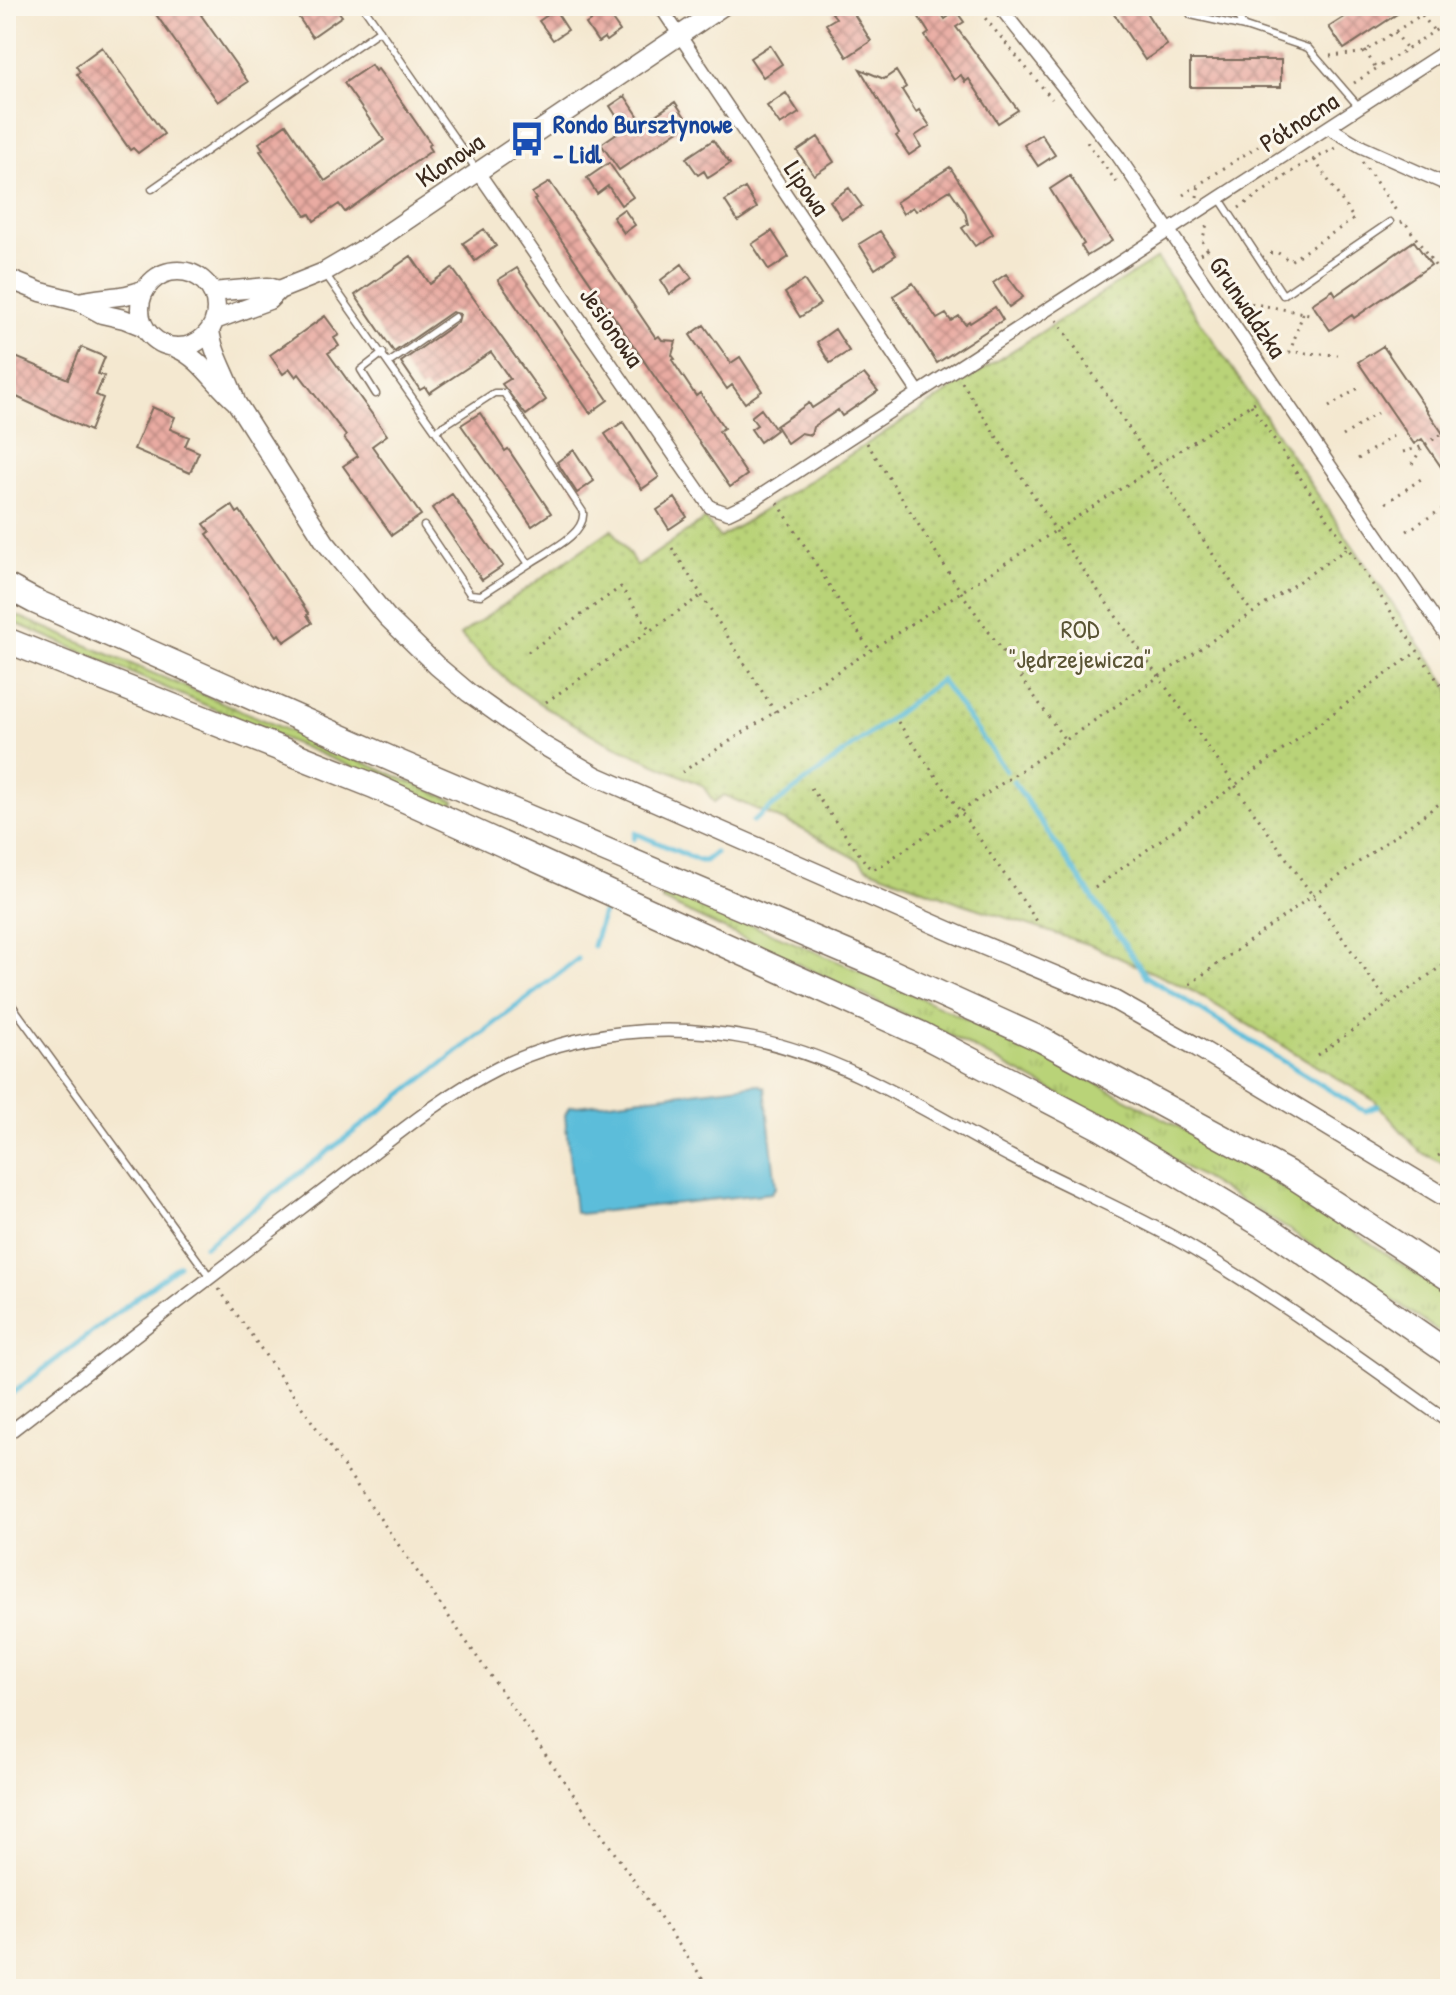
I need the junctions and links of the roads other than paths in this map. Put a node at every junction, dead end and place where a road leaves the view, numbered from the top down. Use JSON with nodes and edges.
{"nodes":[{"id":1,"x":363,"y":6,"type":"edge"},
{"id":2,"x":660,"y":6,"type":"edge"},
{"id":3,"x":723,"y":6,"type":"edge"},
{"id":4,"x":999,"y":6,"type":"edge"},
{"id":5,"x":1185,"y":6,"type":"edge"},
{"id":6,"x":1231,"y":6,"type":"edge"},
{"id":7,"x":1245,"y":27,"type":"junction"},
{"id":8,"x":380,"y":30,"type":"junction"},
{"id":9,"x":679,"y":35,"type":"junction"},
{"id":10,"x":1450,"y":48,"type":"edge"},
{"id":11,"x":1360,"y":108,"type":"junction"},
{"id":12,"x":1330,"y":128,"type":"junction"},
{"id":13,"x":478,"y":172,"type":"junction"},
{"id":14,"x":1450,"y":186,"type":"edge"},
{"id":15,"x":152,"y":189,"type":"dead end"},
{"id":16,"x":1220,"y":199,"type":"junction"},
{"id":17,"x":1391,"y":226,"type":"road end"},
{"id":18,"x":1170,"y":231,"type":"junction"},
{"id":19,"x":324,"y":272,"type":"junction"},
{"id":20,"x":6,"y":278,"type":"edge"},
{"id":21,"x":145,"y":289,"type":"junction"},
{"id":22,"x":279,"y":290,"type":"junction"},
{"id":23,"x":212,"y":292,"type":"junction"},
{"id":24,"x":80,"y":302,"type":"junction"},
{"id":25,"x":455,"y":317,"type":"dead end"},
{"id":26,"x":212,"y":325,"type":"junction"},
{"id":27,"x":144,"y":327,"type":"junction"},
{"id":28,"x":176,"y":348,"type":"junction"},
{"id":29,"x":383,"y":353,"type":"junction"},
{"id":30,"x":390,"y":362,"type":"junction"},
{"id":31,"x":919,"y":393,"type":"junction"},
{"id":32,"x":376,"y":394,"type":"dead end"},
{"id":33,"x":236,"y":402,"type":"junction"},
{"id":34,"x":437,"y":430,"type":"junction"},
{"id":35,"x":424,"y":526,"type":"dead end"},
{"id":36,"x":529,"y":564,"type":"junction"},
{"id":37,"x":6,"y":588,"type":"edge"},
{"id":38,"x":6,"y":640,"type":"edge"},
{"id":39,"x":1450,"y":641,"type":"edge"},
{"id":40,"x":6,"y":997,"type":"edge"},
{"id":41,"x":1450,"y":1200,"type":"edge"},
{"id":42,"x":210,"y":1277,"type":"junction"},
{"id":43,"x":1450,"y":1279,"type":"edge"},
{"id":44,"x":1450,"y":1354,"type":"edge"},
{"id":45,"x":1450,"y":1423,"type":"edge"},
{"id":46,"x":6,"y":1435,"type":"edge"}],
"edges":[{"from":1,"to":8,"type":"lane"},
{"from":2,"to":9,"type":"street","name":"Lipowa"},
{"from":3,"to":9,"type":"street","name":"Klonowa"},
{"from":4,"to":18,"type":"street","name":"Grunwaldzka"},
{"from":5,"to":7,"type":"lane"},
{"from":6,"to":7,"type":"lane"},
{"from":7,"to":11,"type":"lane"},
{"from":8,"to":13,"type":"lane"},
{"from":8,"to":15,"type":"lane"},
{"from":9,"to":13,"type":"street","name":"Klonowa"},
{"from":9,"to":31,"type":"street","name":"Lipowa"},
{"from":10,"to":11,"type":"street","name":"Północna"},
{"from":11,"to":12,"type":"street","name":"Północna"},
{"from":12,"to":14,"type":"street"},
{"from":12,"to":16,"type":"street","name":"Północna"},
{"from":13,"to":19,"type":"street","name":"Klonowa"},
{"from":13,"to":31,"type":"street","name":"Jesionowa"},
{"from":16,"to":17,"type":"lane"},
{"from":16,"to":18,"type":"street","name":"Północna"},
{"from":18,"to":31,"type":"street"},
{"from":18,"to":39,"type":"street","name":"Grunwaldzka"},
{"from":19,"to":22,"type":"street","name":"Klonowa"},
{"from":19,"to":29,"type":"lane"},
{"from":20,"to":24,"type":"street"},
{"from":21,"to":23,"type":"street"},
{"from":21,"to":24,"type":"street"},
{"from":21,"to":27,"type":"street"},
{"from":22,"to":23,"type":"street","name":"Klonowa"},
{"from":22,"to":26,"type":"street","name":"Klonowa"},
{"from":23,"to":26,"type":"street"},
{"from":24,"to":27,"type":"street"},
{"from":25,"to":30,"type":"lane"},
{"from":26,"to":28,"type":"street"},
{"from":26,"to":33,"type":"street"},
{"from":27,"to":28,"type":"street"},
{"from":28,"to":33,"type":"street"},
{"from":29,"to":30,"type":"lane"},
{"from":29,"to":32,"type":"lane"},
{"from":30,"to":34,"type":"lane"},
{"from":33,"to":41,"type":"street"},
{"from":34,"to":36,"type":"lane"},
{"from":34,"to":36,"type":"lane"},
{"from":35,"to":36,"type":"lane"},
{"from":37,"to":43,"type":"highway"},
{"from":38,"to":44,"type":"highway"},
{"from":40,"to":42,"type":"lane"},
{"from":42,"to":45,"type":"street"},
{"from":42,"to":46,"type":"street"}]}
